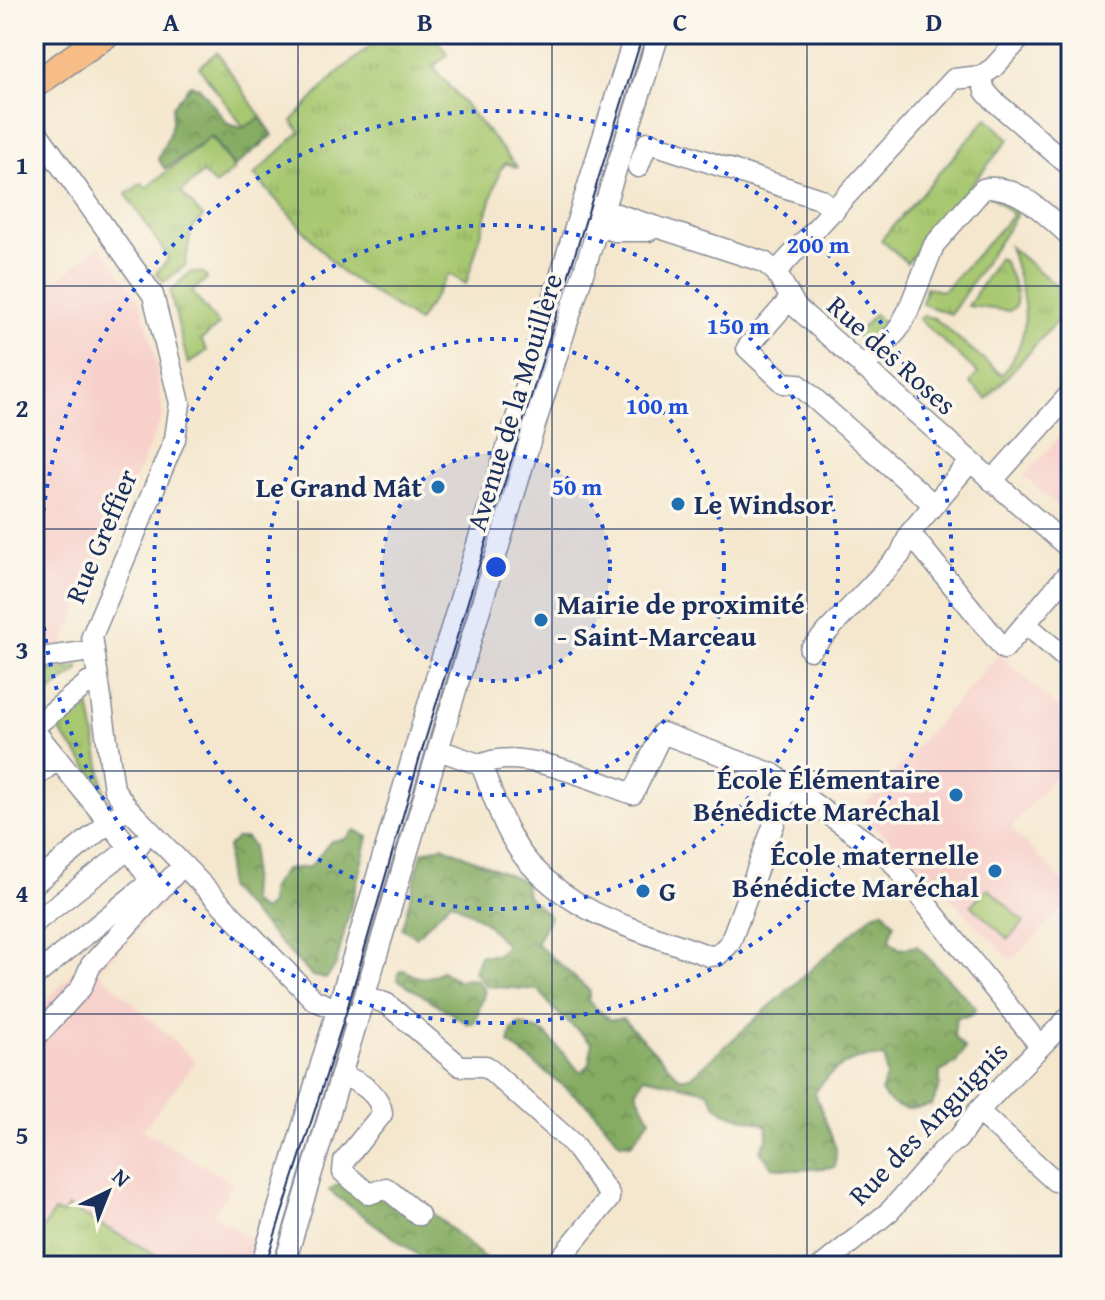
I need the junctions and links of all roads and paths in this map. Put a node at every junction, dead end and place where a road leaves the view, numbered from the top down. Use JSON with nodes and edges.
{"nodes":[{"id":1,"x":107,"y":34,"type":"edge"},
{"id":2,"x":635,"y":34,"type":"edge"},
{"id":3,"x":659,"y":34,"type":"edge"},
{"id":4,"x":1024,"y":34,"type":"edge"},
{"id":5,"x":981,"y":76,"type":"junction"},
{"id":6,"x":34,"y":85,"type":"edge"},
{"id":7,"x":34,"y":128,"type":"edge"},
{"id":8,"x":638,"y":167,"type":"dead end"},
{"id":9,"x":1071,"y":167,"type":"edge"},
{"id":10,"x":835,"y":210,"type":"junction"},
{"id":11,"x":589,"y":219,"type":"junction"},
{"id":12,"x":1071,"y":237,"type":"edge"},
{"id":13,"x":776,"y":272,"type":"junction"},
{"id":14,"x":790,"y":299,"type":"junction"},
{"id":15,"x":863,"y":368,"type":"junction"},
{"id":16,"x":1071,"y":393,"type":"edge"},
{"id":17,"x":970,"y":462,"type":"junction"},
{"id":18,"x":992,"y":481,"type":"junction"},
{"id":19,"x":933,"y":504,"type":"junction"},
{"id":20,"x":910,"y":533,"type":"junction"},
{"id":21,"x":1071,"y":550,"type":"edge"},
{"id":22,"x":1071,"y":570,"type":"edge"},
{"id":23,"x":1026,"y":624,"type":"junction"},
{"id":24,"x":810,"y":650,"type":"dead end"},
{"id":25,"x":91,"y":651,"type":"junction"},
{"id":26,"x":34,"y":659,"type":"edge"},
{"id":27,"x":1071,"y":663,"type":"edge"},
{"id":28,"x":96,"y":681,"type":"junction"},
{"id":29,"x":34,"y":728,"type":"edge"},
{"id":30,"x":439,"y":750,"type":"junction"},
{"id":31,"x":58,"y":759,"type":"junction"},
{"id":32,"x":481,"y":765,"type":"junction"},
{"id":33,"x":34,"y":778,"type":"edge"},
{"id":34,"x":788,"y":786,"type":"junction"},
{"id":35,"x":127,"y":807,"type":"junction"},
{"id":36,"x":110,"y":823,"type":"junction"},
{"id":37,"x":152,"y":833,"type":"junction"},
{"id":38,"x":133,"y":848,"type":"junction"},
{"id":39,"x":183,"y":865,"type":"junction"},
{"id":40,"x":34,"y":884,"type":"edge"},
{"id":41,"x":34,"y":923,"type":"edge"},
{"id":42,"x":34,"y":977,"type":"edge"},
{"id":43,"x":367,"y":996,"type":"junction"},
{"id":44,"x":337,"y":1011,"type":"junction"},
{"id":45,"x":1071,"y":1015,"type":"edge"},
{"id":46,"x":361,"y":1017,"type":"junction"},
{"id":47,"x":34,"y":1039,"type":"edge"},
{"id":48,"x":1040,"y":1046,"type":"junction"},
{"id":49,"x":342,"y":1076,"type":"junction"},
{"id":50,"x":978,"y":1111,"type":"junction"},
{"id":51,"x":1055,"y":1181,"type":"dead end"},
{"id":52,"x":419,"y":1215,"type":"dead end"},
{"id":53,"x":261,"y":1266,"type":"edge"},
{"id":54,"x":284,"y":1266,"type":"edge"},
{"id":55,"x":554,"y":1266,"type":"edge"},
{"id":56,"x":822,"y":1266,"type":"edge"}],
"edges":[{"from":1,"to":6,"type":"main road"},
{"from":2,"to":11,"type":"street","name":"Avenue de la Mouillère"},
{"from":3,"to":11,"type":"street","name":"Avenue de la Mouillère"},
{"from":4,"to":5,"type":"street"},
{"from":5,"to":9,"type":"street"},
{"from":5,"to":10,"type":"street"},
{"from":7,"to":25,"type":"street","name":"Rue Greffier"},
{"from":8,"to":10,"type":"street"},
{"from":10,"to":13,"type":"street"},
{"from":11,"to":13,"type":"street"},
{"from":11,"to":30,"type":"street","name":"Avenue de la Mouillère"},
{"from":11,"to":44,"type":"street","name":"Avenue de la Mouillère"},
{"from":12,"to":15,"type":"street"},
{"from":13,"to":14,"type":"street","name":"Rue des Roses"},
{"from":14,"to":15,"type":"street","name":"Rue des Roses"},
{"from":14,"to":19,"type":"street"},
{"from":15,"to":17,"type":"street","name":"Rue des Roses"},
{"from":16,"to":18,"type":"street"},
{"from":17,"to":18,"type":"street","name":"Rue des Roses"},
{"from":17,"to":19,"type":"street"},
{"from":18,"to":21,"type":"street","name":"Rue des Roses"},
{"from":19,"to":20,"type":"street"},
{"from":20,"to":23,"type":"street"},
{"from":20,"to":24,"type":"street"},
{"from":22,"to":23,"type":"street"},
{"from":23,"to":27,"type":"street"},
{"from":25,"to":26,"type":"street"},
{"from":25,"to":28,"type":"street","name":"Rue Greffier"},
{"from":28,"to":29,"type":"street"},
{"from":28,"to":35,"type":"street","name":"Rue Greffier"},
{"from":29,"to":31,"type":"street"},
{"from":30,"to":32,"type":"street"},
{"from":30,"to":43,"type":"street","name":"Avenue de la Mouillère"},
{"from":31,"to":33,"type":"street"},
{"from":31,"to":36,"type":"street"},
{"from":32,"to":34,"type":"street"},
{"from":32,"to":34,"type":"street"},
{"from":34,"to":48,"type":"street"},
{"from":35,"to":36,"type":"street"},
{"from":35,"to":37,"type":"street","name":"Rue Greffier"},
{"from":36,"to":38,"type":"street"},
{"from":36,"to":40,"type":"street"},
{"from":37,"to":38,"type":"street"},
{"from":37,"to":39,"type":"street","name":"Rue Greffier"},
{"from":38,"to":41,"type":"street"},
{"from":38,"to":42,"type":"street"},
{"from":39,"to":44,"type":"street","name":"Rue Greffier"},
{"from":39,"to":47,"type":"street"},
{"from":43,"to":46,"type":"street","name":"Avenue de la Mouillère"},
{"from":43,"to":55,"type":"street"},
{"from":44,"to":46,"type":"street"},
{"from":44,"to":53,"type":"street","name":"Avenue de la Mouillère"},
{"from":45,"to":48,"type":"street","name":"Rue des Anguignis"},
{"from":46,"to":49,"type":"street","name":"Avenue de la Mouillère"},
{"from":48,"to":50,"type":"street","name":"Rue des Anguignis"},
{"from":49,"to":52,"type":"street"},
{"from":49,"to":54,"type":"street","name":"Avenue de la Mouillère"},
{"from":50,"to":51,"type":"street"},
{"from":50,"to":56,"type":"street","name":"Rue des Anguignis"}]}
